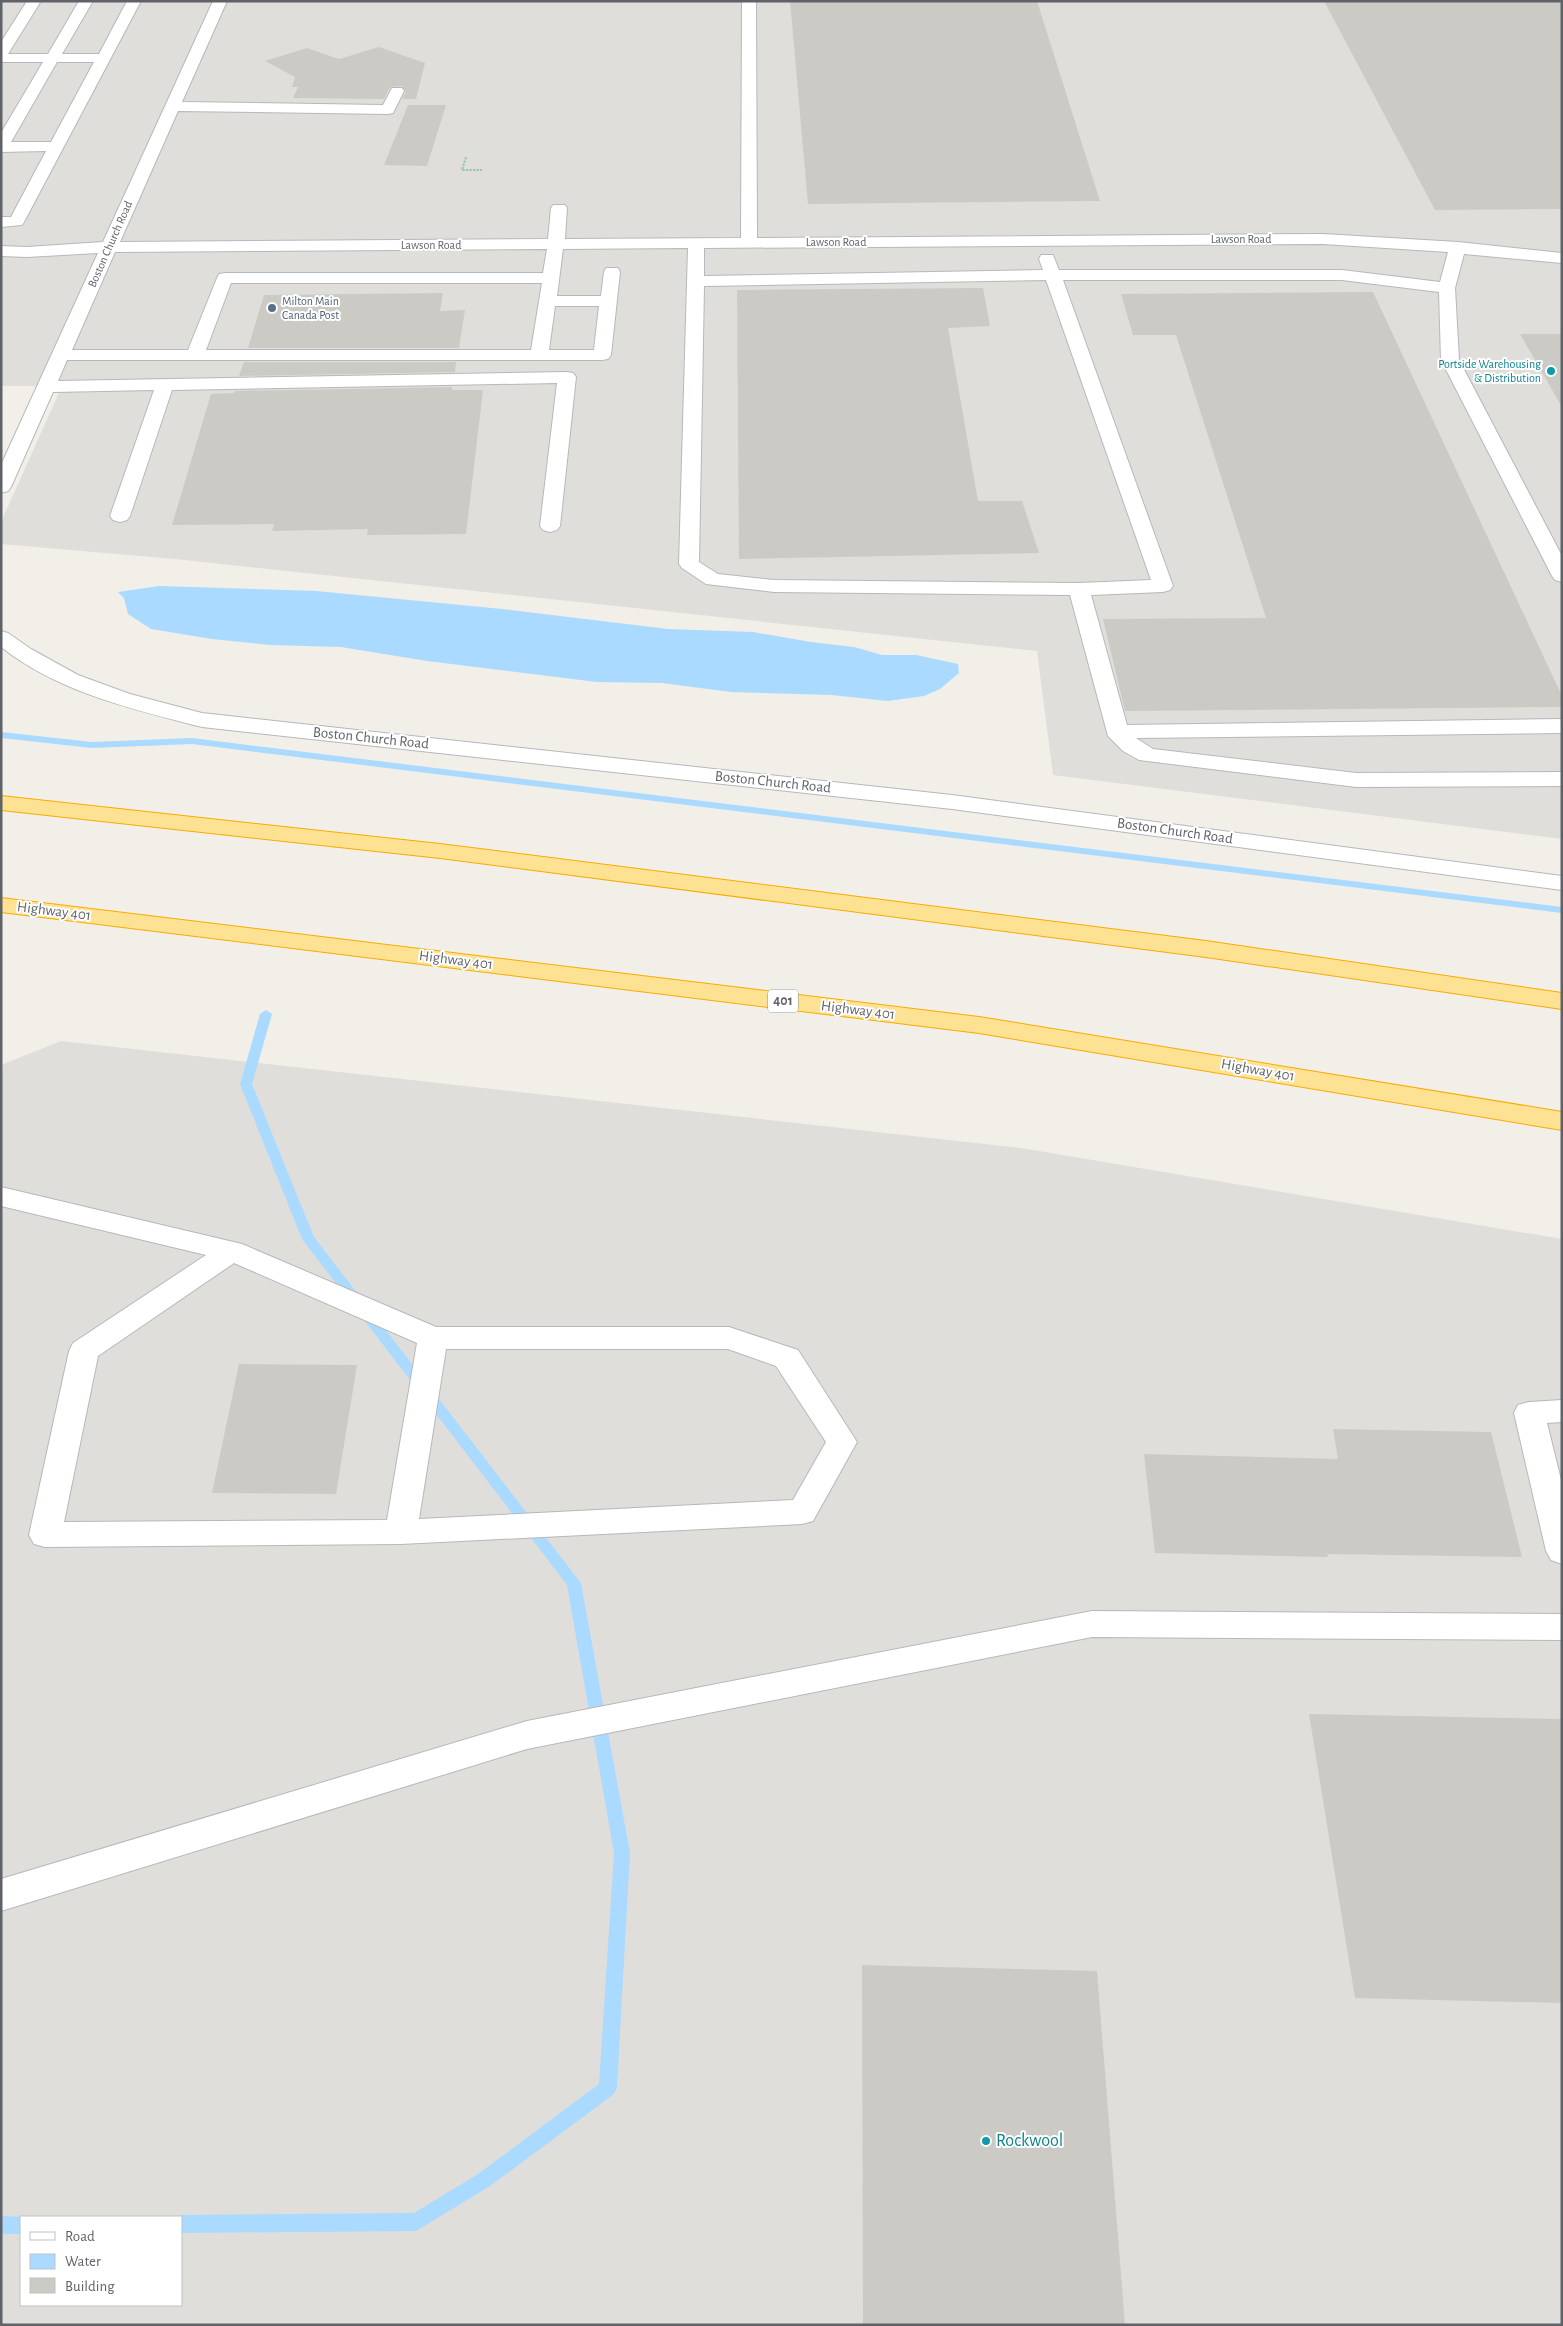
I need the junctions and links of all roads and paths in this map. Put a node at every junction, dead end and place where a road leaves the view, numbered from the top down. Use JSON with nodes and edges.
{"nodes":[{"id":1,"x":34,"y":1,"type":"edge"},
{"id":2,"x":86,"y":1,"type":"edge"},
{"id":3,"x":134,"y":1,"type":"edge"},
{"id":4,"x":220,"y":1,"type":"edge"},
{"id":5,"x":749,"y":1,"type":"edge"},
{"id":6,"x":1,"y":54,"type":"edge"},
{"id":7,"x":1,"y":58,"type":"edge"},
{"id":8,"x":52,"y":58,"type":"junction"},
{"id":9,"x":103,"y":58,"type":"junction"},
{"id":10,"x":397,"y":90,"type":"dead end"},
{"id":11,"x":173,"y":106,"type":"junction"},
{"id":12,"x":1,"y":146,"type":"edge"},
{"id":13,"x":56,"y":146,"type":"junction"},
{"id":14,"x":466,"y":157,"type":"dead end"},
{"id":15,"x":482,"y":170,"type":"dead end"},
{"id":16,"x":559,"y":208,"type":"dead end"},
{"id":17,"x":1,"y":222,"type":"edge"},
{"id":18,"x":1,"y":241,"type":"edge"},
{"id":19,"x":1040,"y":241,"type":"junction"},
{"id":20,"x":696,"y":243,"type":"junction"},
{"id":21,"x":749,"y":243,"type":"junction"},
{"id":22,"x":556,"y":244,"type":"junction"},
{"id":23,"x":109,"y":247,"type":"junction"},
{"id":24,"x":1458,"y":247,"type":"junction"},
{"id":25,"x":1,"y":251,"type":"edge"},
{"id":26,"x":1562,"y":258,"type":"edge"},
{"id":27,"x":612,"y":272,"type":"dead end"},
{"id":28,"x":1053,"y":275,"type":"junction"},
{"id":29,"x":551,"y":278,"type":"junction"},
{"id":30,"x":696,"y":281,"type":"junction"},
{"id":31,"x":1447,"y":288,"type":"junction"},
{"id":32,"x":547,"y":301,"type":"junction"},
{"id":33,"x":608,"y":301,"type":"junction"},
{"id":34,"x":61,"y":355,"type":"junction"},
{"id":35,"x":195,"y":355,"type":"junction"},
{"id":36,"x":539,"y":355,"type":"junction"},
{"id":37,"x":165,"y":385,"type":"junction"},
{"id":38,"x":46,"y":387,"type":"junction"},
{"id":39,"x":1,"y":487,"type":"edge"},
{"id":40,"x":120,"y":516,"type":"dead end"},
{"id":41,"x":550,"y":526,"type":"dead end"},
{"id":42,"x":1562,"y":576,"type":"edge"},
{"id":43,"x":1079,"y":589,"type":"junction"},
{"id":44,"x":1,"y":637,"type":"edge"},
{"id":45,"x":1562,"y":726,"type":"edge"},
{"id":46,"x":1118,"y":732,"type":"junction"},
{"id":47,"x":1562,"y":779,"type":"edge"},
{"id":48,"x":1,"y":803,"type":"edge"},
{"id":49,"x":1562,"y":883,"type":"edge"},
{"id":50,"x":1,"y":905,"type":"edge"},
{"id":51,"x":1562,"y":1001,"type":"edge"},
{"id":52,"x":1562,"y":1121,"type":"edge"},
{"id":53,"x":1,"y":1196,"type":"edge"},
{"id":54,"x":232,"y":1251,"type":"junction"},
{"id":55,"x":433,"y":1338,"type":"junction"},
{"id":56,"x":1562,"y":1411,"type":"edge"},
{"id":57,"x":401,"y":1532,"type":"junction"},
{"id":58,"x":1562,"y":1551,"type":"edge"},
{"id":59,"x":1562,"y":1627,"type":"edge"},
{"id":60,"x":1,"y":1896,"type":"edge"}],
"edges":[{"from":1,"to":6,"type":"street"},
{"from":2,"to":8,"type":"street"},
{"from":3,"to":9,"type":"street"},
{"from":4,"to":11,"type":"street","name":"Boston Church Road"},
{"from":5,"to":21,"type":"street"},
{"from":7,"to":8,"type":"street"},
{"from":8,"to":9,"type":"street"},
{"from":8,"to":12,"type":"street"},
{"from":9,"to":13,"type":"street"},
{"from":10,"to":11,"type":"street"},
{"from":11,"to":23,"type":"street","name":"Boston Church Road"},
{"from":12,"to":13,"type":"street"},
{"from":13,"to":17,"type":"street"},
{"from":14,"to":15,"type":"path"},
{"from":16,"to":22,"type":"street"},
{"from":18,"to":23,"type":"street"},
{"from":19,"to":21,"type":"street","name":"Lawson Road"},
{"from":19,"to":24,"type":"street","name":"Lawson Road"},
{"from":19,"to":28,"type":"street"},
{"from":20,"to":21,"type":"street","name":"Lawson Road"},
{"from":20,"to":22,"type":"street","name":"Lawson Road"},
{"from":20,"to":30,"type":"street"},
{"from":22,"to":23,"type":"street","name":"Lawson Road"},
{"from":22,"to":29,"type":"street"},
{"from":23,"to":25,"type":"street"},
{"from":23,"to":34,"type":"street","name":"Boston Church Road"},
{"from":24,"to":26,"type":"street","name":"Lawson Road"},
{"from":24,"to":31,"type":"street"},
{"from":27,"to":33,"type":"street"},
{"from":28,"to":30,"type":"street"},
{"from":28,"to":31,"type":"street"},
{"from":28,"to":43,"type":"street"},
{"from":29,"to":32,"type":"street"},
{"from":29,"to":35,"type":"street"},
{"from":30,"to":43,"type":"street"},
{"from":31,"to":42,"type":"street"},
{"from":32,"to":33,"type":"street"},
{"from":32,"to":36,"type":"street"},
{"from":33,"to":36,"type":"street"},
{"from":34,"to":35,"type":"street"},
{"from":34,"to":38,"type":"street","name":"Boston Church Road"},
{"from":35,"to":36,"type":"street"},
{"from":37,"to":38,"type":"street"},
{"from":37,"to":40,"type":"street"},
{"from":37,"to":41,"type":"street"},
{"from":38,"to":39,"type":"street","name":"Boston Church Road"},
{"from":43,"to":46,"type":"street"},
{"from":44,"to":49,"type":"street","name":"Boston Church Road"},
{"from":45,"to":46,"type":"street"},
{"from":46,"to":47,"type":"street"},
{"from":48,"to":51,"type":"highway"},
{"from":50,"to":52,"type":"highway","name":"Highway 401","number":"401"},
{"from":53,"to":54,"type":"street"},
{"from":54,"to":55,"type":"street"},
{"from":54,"to":57,"type":"street"},
{"from":55,"to":57,"type":"street"},
{"from":55,"to":57,"type":"street"},
{"from":56,"to":58,"type":"street"},
{"from":59,"to":60,"type":"street"}]}
